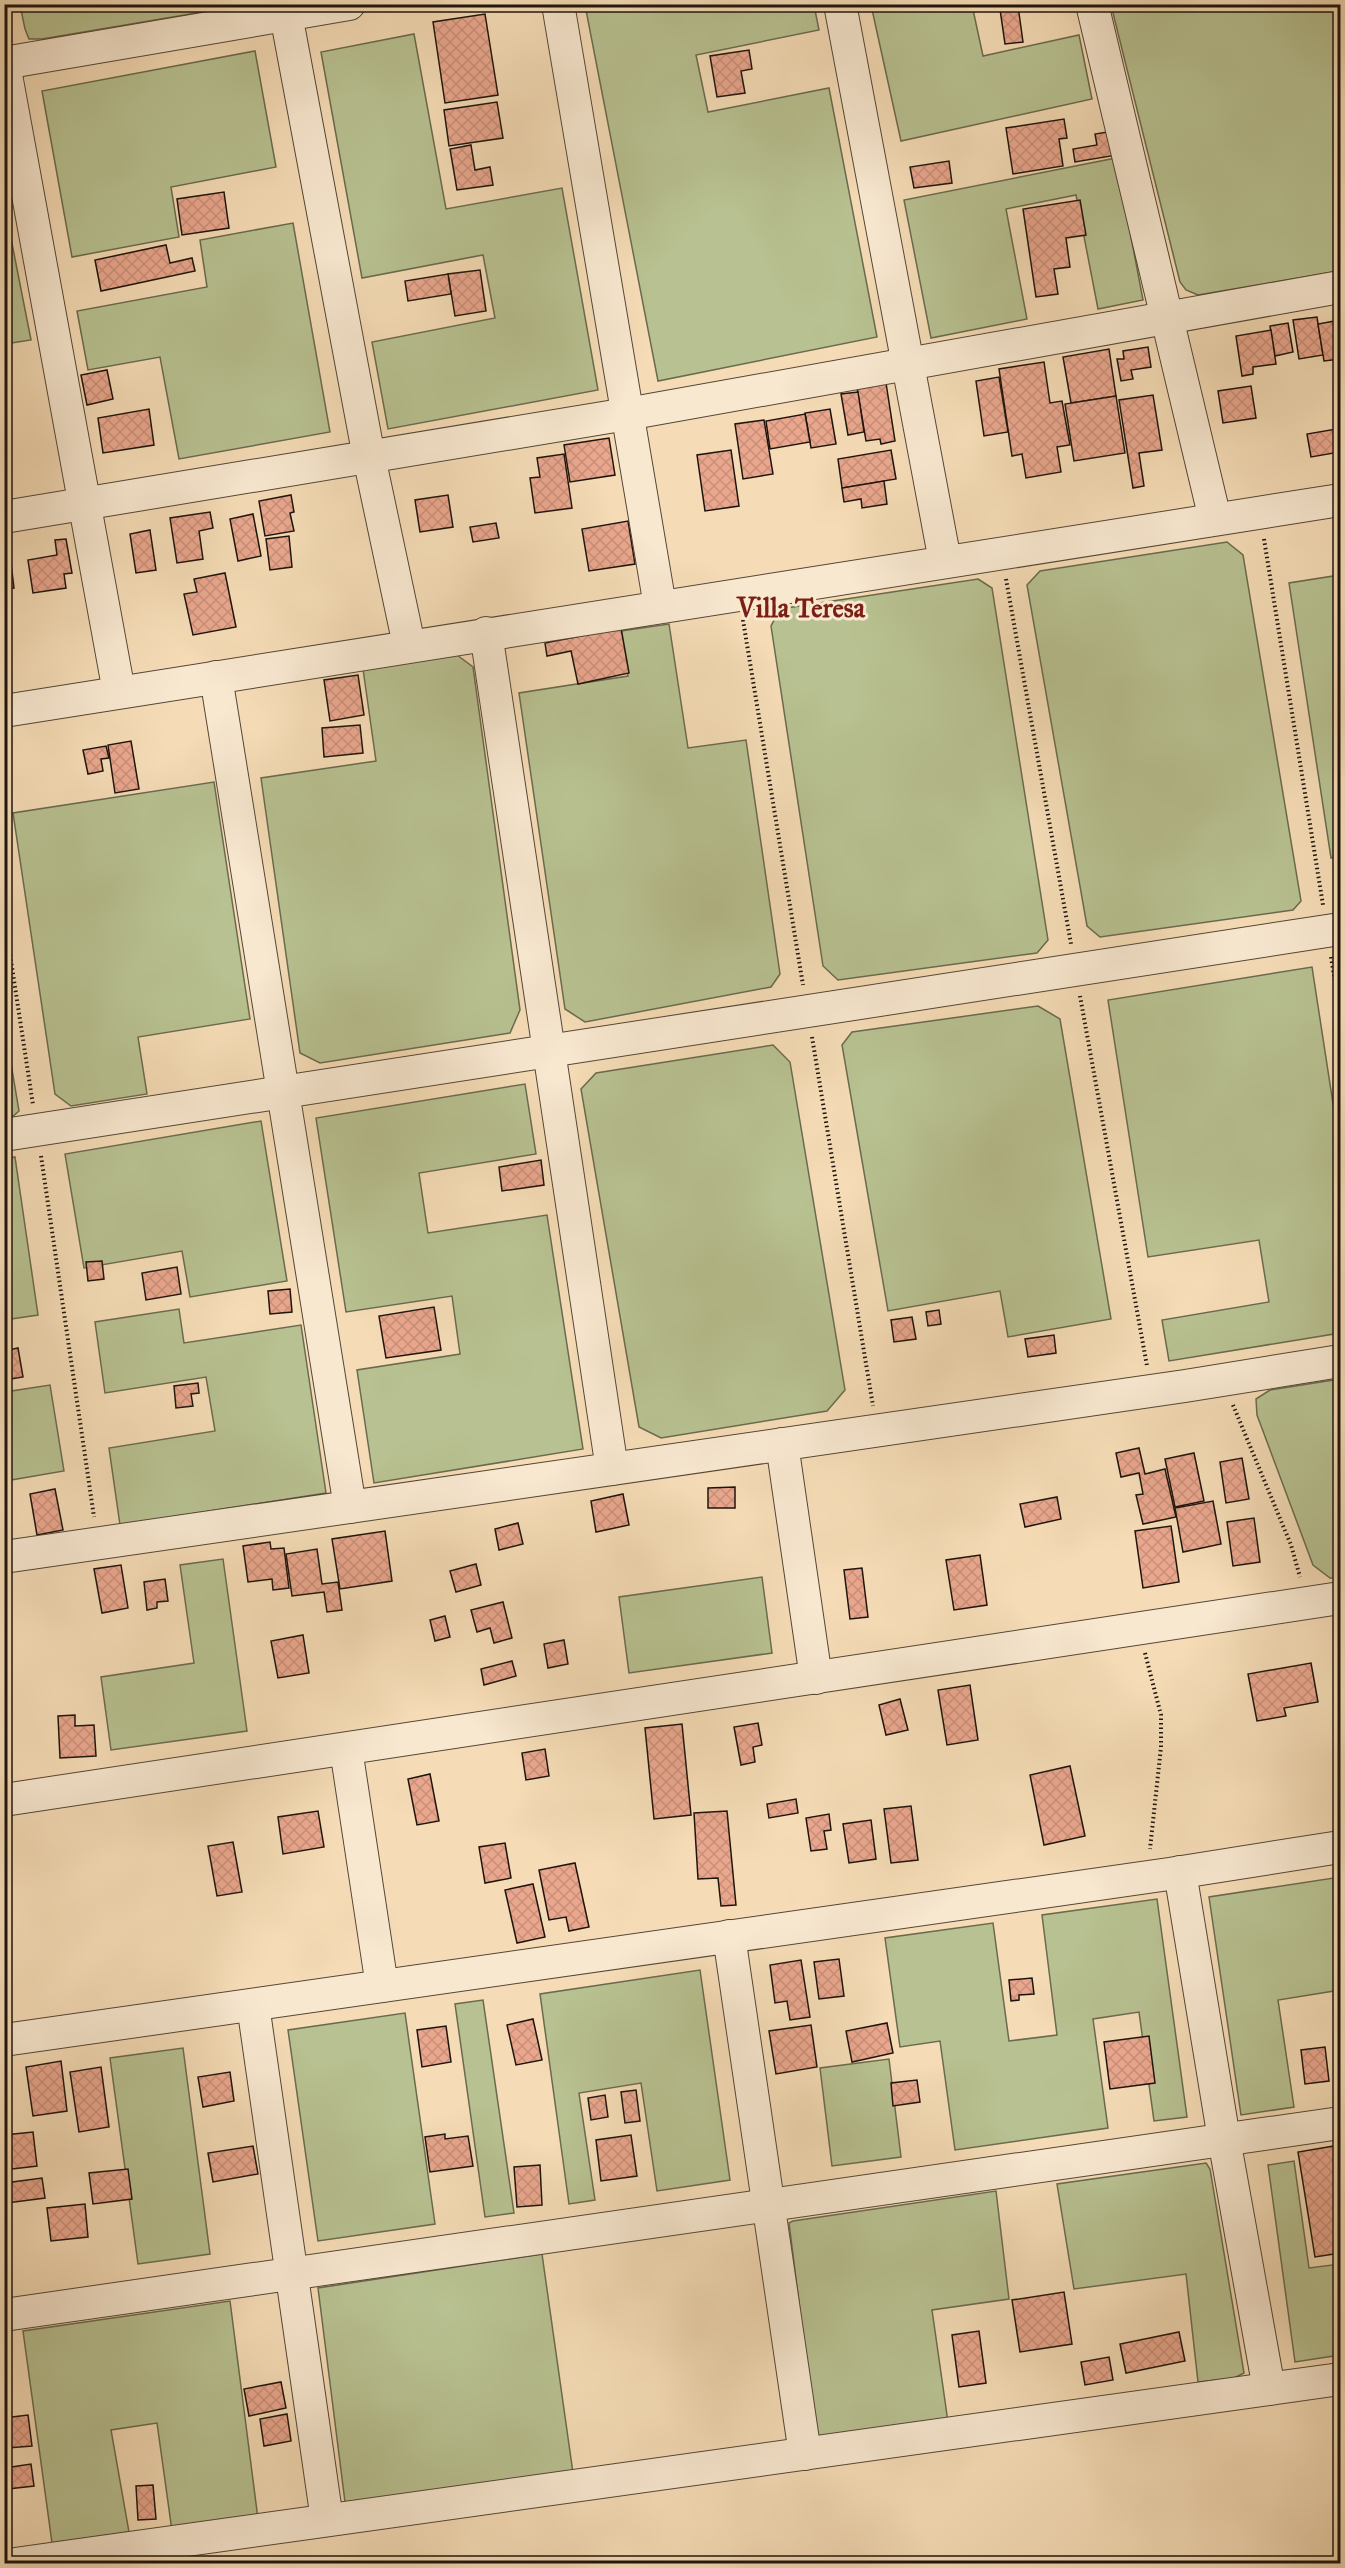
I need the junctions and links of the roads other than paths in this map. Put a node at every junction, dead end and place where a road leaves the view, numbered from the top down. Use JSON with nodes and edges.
{"nodes":[{"id":1,"x":349,"y":4,"type":"edge"},
{"id":2,"x":558,"y":4,"type":"edge"},
{"id":3,"x":840,"y":4,"type":"edge"},
{"id":4,"x":1092,"y":4,"type":"edge"},
{"id":5,"x":285,"y":10,"type":"edge"},
{"id":6,"x":4,"y":63,"type":"edge"},
{"id":7,"x":1341,"y":287,"type":"edge"},
{"id":8,"x":1167,"y":318,"type":"junction"},
{"id":9,"x":908,"y":364,"type":"junction"},
{"id":10,"x":627,"y":414,"type":"junction"},
{"id":11,"x":369,"y":457,"type":"junction"},
{"id":12,"x":1341,"y":500,"type":"edge"},
{"id":13,"x":85,"y":504,"type":"junction"},
{"id":14,"x":4,"y":517,"type":"edge"},
{"id":15,"x":1215,"y":519,"type":"junction"},
{"id":16,"x":945,"y":561,"type":"junction"},
{"id":17,"x":660,"y":606,"type":"junction"},
{"id":18,"x":486,"y":633,"type":"junction"},
{"id":19,"x":409,"y":645,"type":"junction"},
{"id":20,"x":216,"y":677,"type":"junction"},
{"id":21,"x":119,"y":692,"type":"junction"},
{"id":22,"x":4,"y":711,"type":"edge"},
{"id":23,"x":1334,"y":930,"type":"edge"},
{"id":24,"x":549,"y":1051,"type":"junction"},
{"id":25,"x":283,"y":1092,"type":"junction"},
{"id":26,"x":4,"y":1135,"type":"edge"},
{"id":27,"x":1341,"y":1361,"type":"edge"},
{"id":28,"x":782,"y":1444,"type":"junction"},
{"id":29,"x":612,"y":1469,"type":"junction"},
{"id":30,"x":350,"y":1507,"type":"junction"},
{"id":31,"x":4,"y":1557,"type":"edge"},
{"id":32,"x":1341,"y":1598,"type":"edge"},
{"id":33,"x":816,"y":1678,"type":"junction"},
{"id":34,"x":346,"y":1749,"type":"junction"},
{"id":35,"x":4,"y":1800,"type":"edge"},
{"id":36,"x":1341,"y":1847,"type":"edge"},
{"id":37,"x":1180,"y":1872,"type":"junction"},
{"id":38,"x":729,"y":1936,"type":"junction"},
{"id":39,"x":382,"y":1986,"type":"junction"},
{"id":40,"x":253,"y":2005,"type":"junction"},
{"id":41,"x":4,"y":2040,"type":"edge"},
{"id":42,"x":1341,"y":2122,"type":"edge"},
{"id":43,"x":1224,"y":2139,"type":"junction"},
{"id":44,"x":768,"y":2205,"type":"junction"},
{"id":45,"x":292,"y":2274,"type":"junction"},
{"id":46,"x":4,"y":2315,"type":"edge"},
{"id":47,"x":1341,"y":2379,"type":"edge"},
{"id":48,"x":1269,"y":2389,"type":"junction"},
{"id":49,"x":805,"y":2454,"type":"junction"},
{"id":50,"x":327,"y":2520,"type":"junction"},
{"id":51,"x":15,"y":2564,"type":"edge"}],
"edges":[{"from":1,"to":5,"type":"street"},
{"from":2,"to":10,"type":"street"},
{"from":3,"to":9,"type":"street"},
{"from":4,"to":8,"type":"street"},
{"from":5,"to":6,"type":"street"},
{"from":5,"to":11,"type":"street"},
{"from":6,"to":13,"type":"street"},
{"from":7,"to":8,"type":"street"},
{"from":8,"to":9,"type":"street"},
{"from":8,"to":15,"type":"street"},
{"from":9,"to":10,"type":"street"},
{"from":9,"to":16,"type":"street"},
{"from":10,"to":11,"type":"street"},
{"from":10,"to":17,"type":"street"},
{"from":11,"to":13,"type":"street"},
{"from":11,"to":19,"type":"street"},
{"from":12,"to":15,"type":"street"},
{"from":13,"to":14,"type":"street"},
{"from":13,"to":21,"type":"street"},
{"from":15,"to":16,"type":"street"},
{"from":16,"to":17,"type":"street"},
{"from":17,"to":18,"type":"street"},
{"from":18,"to":19,"type":"street"},
{"from":18,"to":24,"type":"street"},
{"from":19,"to":20,"type":"street"},
{"from":20,"to":21,"type":"street"},
{"from":20,"to":25,"type":"street"},
{"from":21,"to":22,"type":"street"},
{"from":23,"to":24,"type":"street"},
{"from":24,"to":25,"type":"street"},
{"from":24,"to":29,"type":"street"},
{"from":25,"to":26,"type":"street"},
{"from":25,"to":30,"type":"street"},
{"from":27,"to":28,"type":"street"},
{"from":28,"to":29,"type":"street"},
{"from":28,"to":33,"type":"street"},
{"from":29,"to":30,"type":"street"},
{"from":30,"to":31,"type":"street"},
{"from":32,"to":33,"type":"street"},
{"from":33,"to":34,"type":"street"},
{"from":34,"to":35,"type":"street"},
{"from":34,"to":39,"type":"street"},
{"from":36,"to":37,"type":"street"},
{"from":37,"to":38,"type":"street"},
{"from":37,"to":43,"type":"street"},
{"from":38,"to":39,"type":"street"},
{"from":38,"to":44,"type":"street"},
{"from":39,"to":40,"type":"street"},
{"from":40,"to":41,"type":"street"},
{"from":40,"to":45,"type":"street"},
{"from":42,"to":43,"type":"street"},
{"from":43,"to":44,"type":"street"},
{"from":43,"to":48,"type":"street"},
{"from":44,"to":45,"type":"street"},
{"from":44,"to":49,"type":"street"},
{"from":45,"to":46,"type":"street"},
{"from":45,"to":50,"type":"street"},
{"from":47,"to":48,"type":"street"},
{"from":48,"to":49,"type":"street"},
{"from":49,"to":50,"type":"street"},
{"from":50,"to":51,"type":"street"}]}
